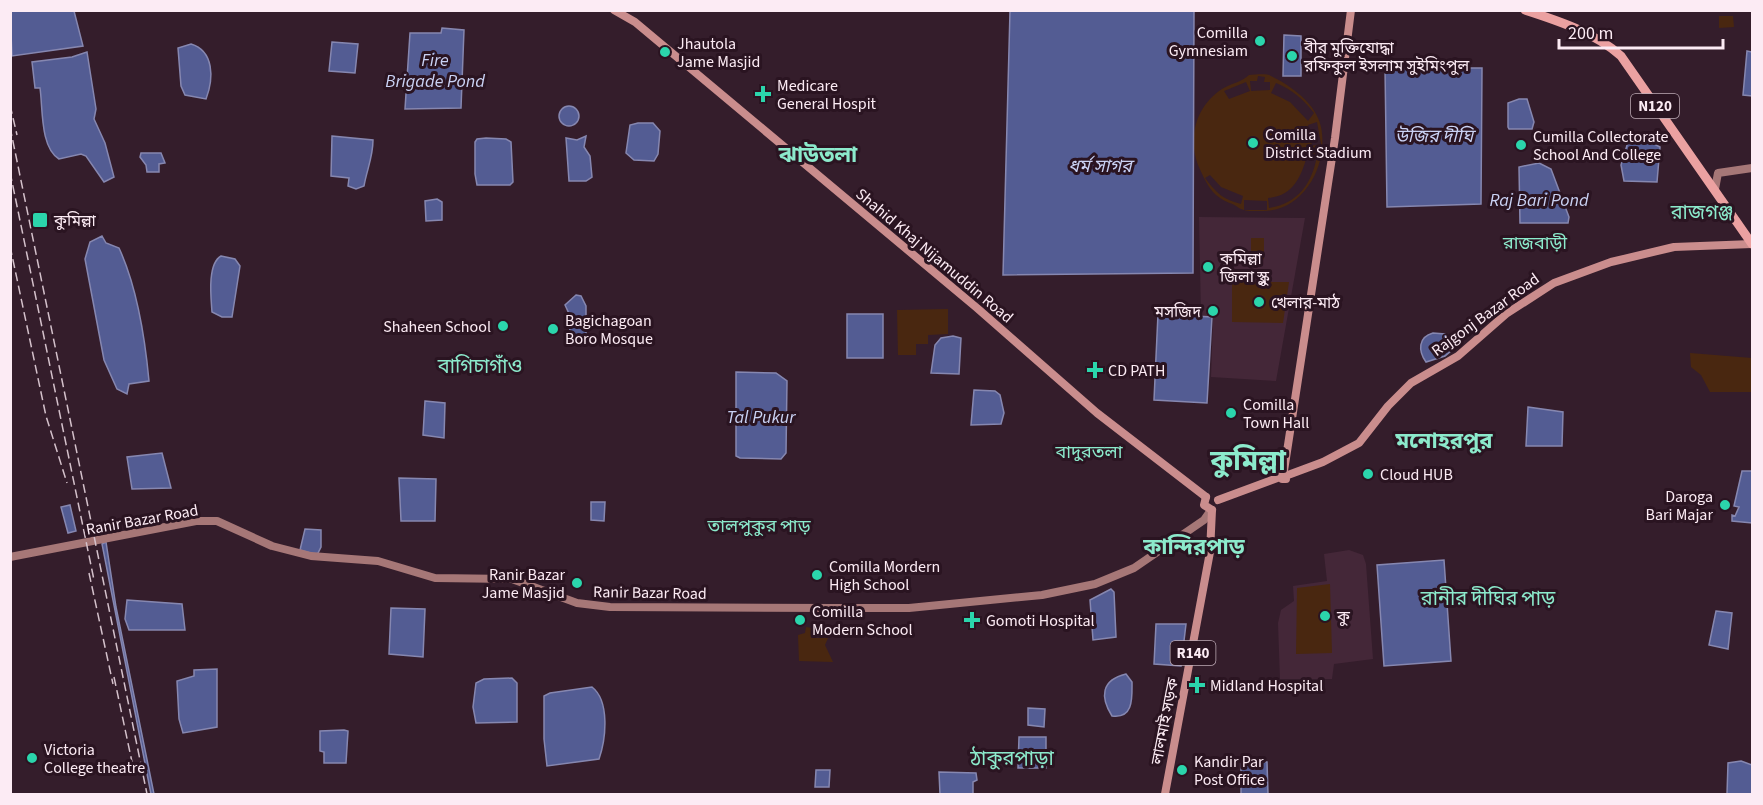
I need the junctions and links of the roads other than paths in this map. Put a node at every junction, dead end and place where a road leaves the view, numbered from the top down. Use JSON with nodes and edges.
{"nodes":[{"id":1,"x":614,"y":10,"type":"edge"},
{"id":2,"x":1351,"y":10,"type":"edge"},
{"id":3,"x":1525,"y":10,"type":"edge"},
{"id":4,"x":626,"y":14,"type":"edge"},
{"id":5,"x":1752,"y":168,"type":"edge"},
{"id":6,"x":1715,"y":189,"type":"junction"},
{"id":7,"x":1752,"y":244,"type":"edge"},
{"id":8,"x":1284,"y":474,"type":"junction"},
{"id":9,"x":1206,"y":497,"type":"junction"},
{"id":10,"x":1218,"y":500,"type":"junction"},
{"id":11,"x":1212,"y":510,"type":"junction"},
{"id":12,"x":10,"y":557,"type":"edge"},
{"id":13,"x":1165,"y":795,"type":"edge"}],
"edges":[{"from":1,"to":4,"type":"main road","name":"Shahid Khaj Nijamuddin Road"},
{"from":2,"to":8,"type":"main road"},
{"from":3,"to":6,"type":"highway","number":"N120"},
{"from":4,"to":9,"type":"main road","name":"Shahid Khaj Nijamuddin Road"},
{"from":5,"to":6,"type":"main road"},
{"from":6,"to":7,"type":"highway","number":"N120"},
{"from":7,"to":8,"type":"main road","name":"Rajgonj Bazar Road"},
{"from":8,"to":10,"type":"main road","name":"Rajgonj Bazar Road"},
{"from":9,"to":10,"type":"main road"},
{"from":9,"to":11,"type":"main road"},
{"from":10,"to":11,"type":"main road"},
{"from":11,"to":12,"type":"main road","name":"Ranir Bazar Road"},
{"from":11,"to":13,"type":"main road","name":"লালমাই সড়ক","number":"R140"}]}
